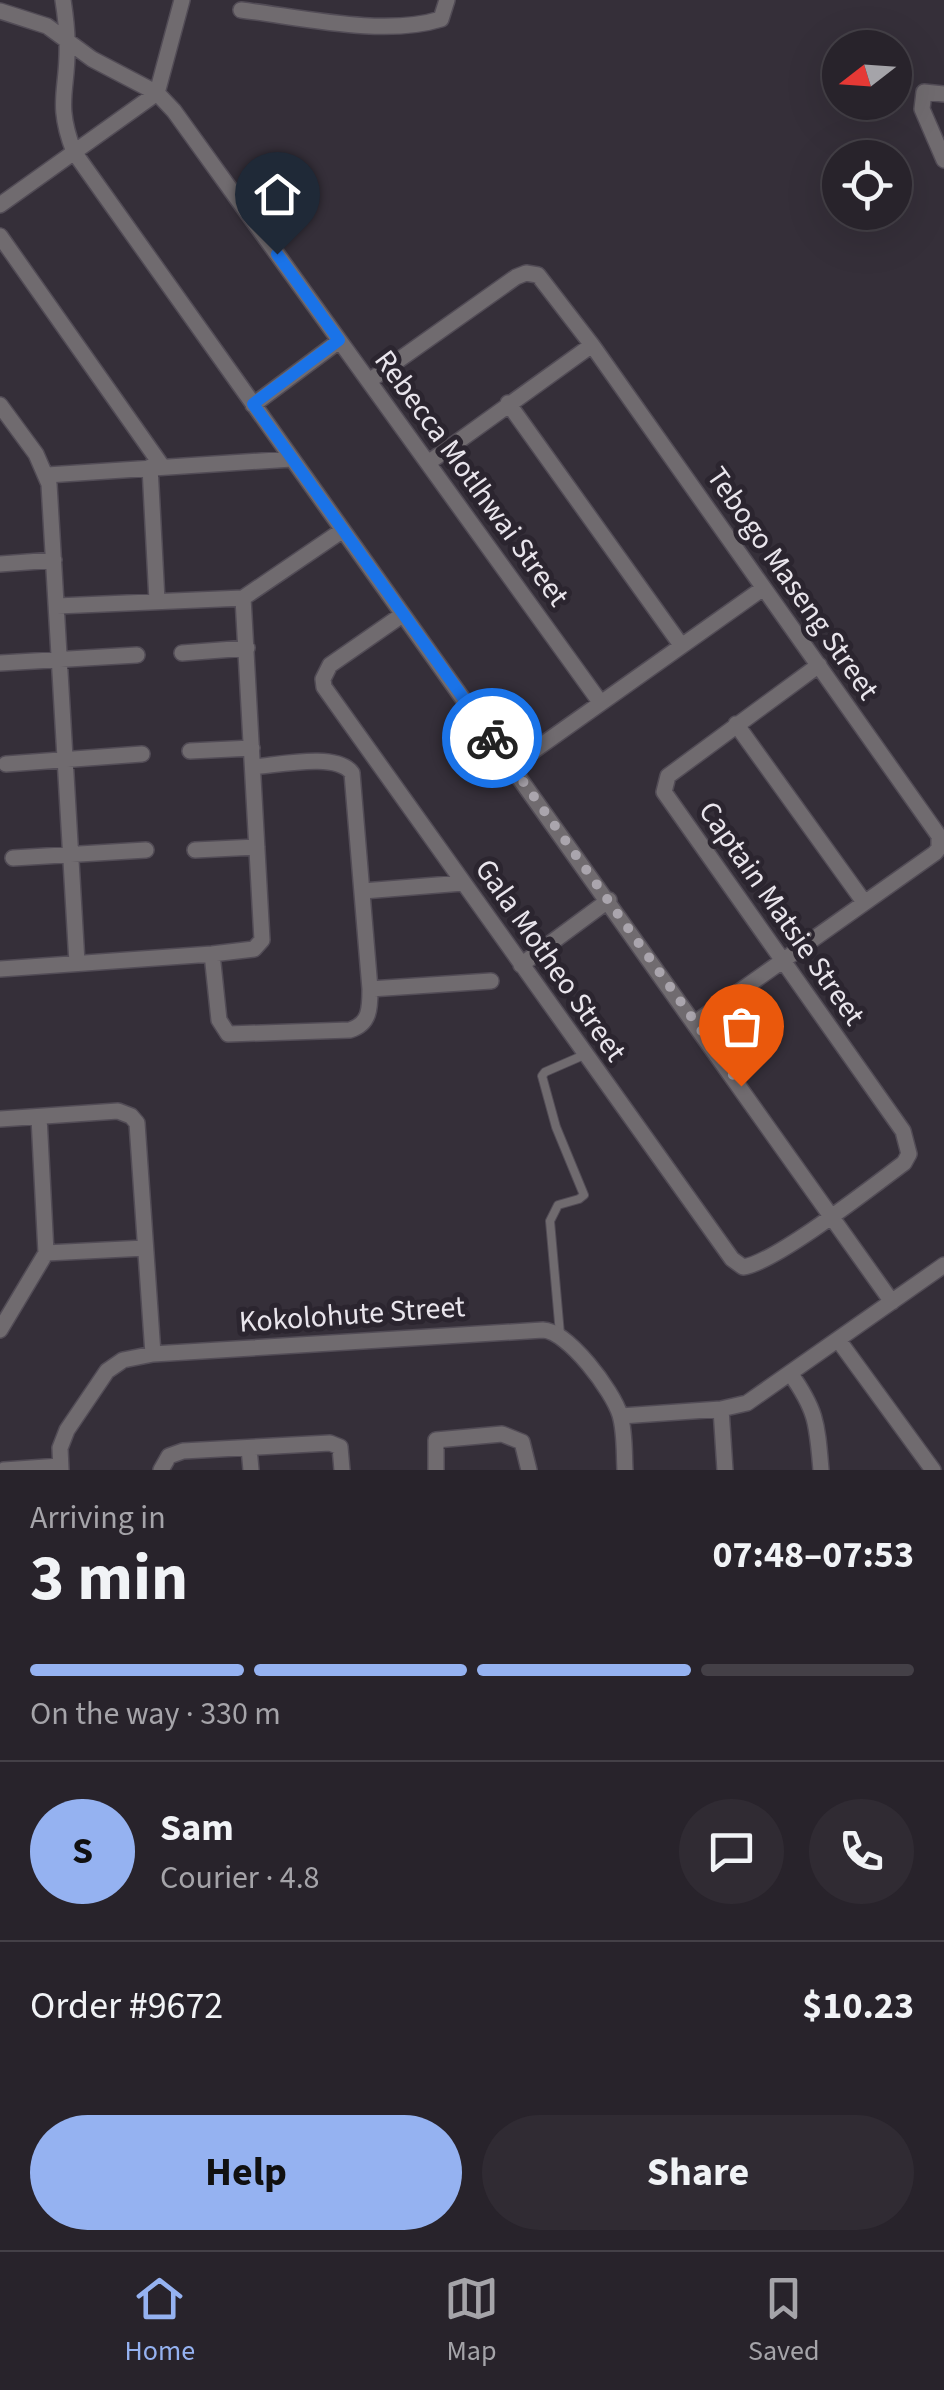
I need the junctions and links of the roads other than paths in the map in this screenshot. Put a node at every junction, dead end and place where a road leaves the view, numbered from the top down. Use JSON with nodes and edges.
{"nodes":[{"id":1,"x":63,"y":0,"type":"edge"},
{"id":2,"x":182,"y":0,"type":"edge"},
{"id":3,"x":447,"y":0,"type":"edge"},
{"id":4,"x":241,"y":10,"type":"dead end"},
{"id":5,"x":0,"y":11,"type":"edge"},
{"id":6,"x":68,"y":42,"type":"junction"},
{"id":7,"x":157,"y":93,"type":"junction"},
{"id":8,"x":944,"y":94,"type":"edge"},
{"id":9,"x":74,"y":152,"type":"junction"},
{"id":10,"x":944,"y":160,"type":"edge"},
{"id":11,"x":0,"y":204,"type":"edge"},
{"id":12,"x":0,"y":236,"type":"edge"},
{"id":13,"x":339,"y":340,"type":"junction"},
{"id":14,"x":592,"y":345,"type":"junction"},
{"id":15,"x":369,"y":380,"type":"junction"},
{"id":16,"x":508,"y":403,"type":"junction"},
{"id":17,"x":253,"y":404,"type":"junction"},
{"id":18,"x":0,"y":405,"type":"edge"},
{"id":19,"x":7,"y":428,"type":"edge"},
{"id":20,"x":292,"y":459,"type":"junction"},
{"id":21,"x":428,"y":462,"type":"junction"},
{"id":22,"x":156,"y":466,"type":"junction"},
{"id":23,"x":46,"y":474,"type":"junction"},
{"id":24,"x":343,"y":530,"type":"junction"},
{"id":25,"x":54,"y":560,"type":"junction"},
{"id":26,"x":0,"y":564,"type":"edge"},
{"id":27,"x":762,"y":588,"type":"junction"},
{"id":28,"x":242,"y":598,"type":"junction"},
{"id":29,"x":157,"y":601,"type":"junction"},
{"id":30,"x":57,"y":606,"type":"junction"},
{"id":31,"x":402,"y":614,"type":"junction"},
{"id":32,"x":681,"y":644,"type":"junction"},
{"id":33,"x":247,"y":648,"type":"junction"},
{"id":34,"x":182,"y":653,"type":"dead end"},
{"id":35,"x":137,"y":655,"type":"dead end"},
{"id":36,"x":60,"y":660,"type":"junction"},
{"id":37,"x":0,"y":663,"type":"edge"},
{"id":38,"x":819,"y":665,"type":"junction"},
{"id":39,"x":600,"y":702,"type":"junction"},
{"id":40,"x":736,"y":724,"type":"junction"},
{"id":41,"x":252,"y":748,"type":"junction"},
{"id":42,"x":190,"y":751,"type":"dead end"},
{"id":43,"x":142,"y":754,"type":"dead end"},
{"id":44,"x":66,"y":760,"type":"junction"},
{"id":45,"x":6,"y":764,"type":"dead end"},
{"id":46,"x":253,"y":766,"type":"junction"},
{"id":47,"x":512,"y":766,"type":"junction"},
{"id":48,"x":257,"y":847,"type":"junction"},
{"id":49,"x":146,"y":850,"type":"dead end"},
{"id":50,"x":195,"y":850,"type":"dead end"},
{"id":51,"x":71,"y":854,"type":"junction"},
{"id":52,"x":14,"y":858,"type":"dead end"},
{"id":53,"x":463,"y":883,"type":"junction"},
{"id":54,"x":363,"y":890,"type":"junction"},
{"id":55,"x":609,"y":900,"type":"junction"},
{"id":56,"x":864,"y":902,"type":"junction"},
{"id":57,"x":212,"y":954,"type":"junction"},
{"id":58,"x":781,"y":962,"type":"junction"},
{"id":59,"x":78,"y":964,"type":"junction"},
{"id":60,"x":521,"y":966,"type":"junction"},
{"id":61,"x":0,"y":969,"type":"edge"},
{"id":62,"x":490,"y":980,"type":"dead end"},
{"id":63,"x":370,"y":989,"type":"junction"},
{"id":64,"x":696,"y":1022,"type":"junction"},
{"id":65,"x":584,"y":1055,"type":"junction"},
{"id":66,"x":38,"y":1117,"type":"junction"},
{"id":67,"x":0,"y":1119,"type":"edge"},
{"id":68,"x":831,"y":1215,"type":"junction"},
{"id":69,"x":146,"y":1248,"type":"junction"},
{"id":70,"x":46,"y":1253,"type":"junction"},
{"id":71,"x":944,"y":1265,"type":"edge"},
{"id":72,"x":892,"y":1302,"type":"junction"},
{"id":73,"x":0,"y":1330,"type":"edge"},
{"id":74,"x":560,"y":1334,"type":"junction"},
{"id":75,"x":839,"y":1341,"type":"junction"},
{"id":76,"x":153,"y":1354,"type":"junction"},
{"id":77,"x":790,"y":1373,"type":"junction"},
{"id":78,"x":721,"y":1409,"type":"junction"},
{"id":79,"x":621,"y":1416,"type":"junction"},
{"id":80,"x":249,"y":1448,"type":"junction"},
{"id":81,"x":60,"y":1468,"type":"edge"},
{"id":82,"x":4,"y":1470,"type":"edge"},
{"id":83,"x":160,"y":1470,"type":"edge"},
{"id":84,"x":251,"y":1470,"type":"edge"},
{"id":85,"x":342,"y":1470,"type":"edge"},
{"id":86,"x":436,"y":1470,"type":"edge"},
{"id":87,"x":529,"y":1470,"type":"edge"},
{"id":88,"x":625,"y":1470,"type":"edge"},
{"id":89,"x":725,"y":1470,"type":"edge"},
{"id":90,"x":821,"y":1470,"type":"edge"},
{"id":91,"x":932,"y":1470,"type":"edge"}],
"edges":[{"from":1,"to":6,"type":"street"},
{"from":2,"to":7,"type":"street"},
{"from":3,"to":4,"type":"street"},
{"from":5,"to":6,"type":"street"},
{"from":6,"to":7,"type":"street"},
{"from":6,"to":9,"type":"street"},
{"from":7,"to":9,"type":"street"},
{"from":7,"to":13,"type":"street","name":"Rebecca Motlhwai Street"},
{"from":8,"to":10,"type":"street"},
{"from":9,"to":11,"type":"street"},
{"from":9,"to":17,"type":"street"},
{"from":12,"to":22,"type":"street"},
{"from":13,"to":15,"type":"street","name":"Rebecca Motlhwai Street"},
{"from":13,"to":17,"type":"street"},
{"from":14,"to":15,"type":"street","name":"Tebogo Maseng Street"},
{"from":14,"to":16,"type":"street"},
{"from":14,"to":27,"type":"street","name":"Tebogo Maseng Street"},
{"from":15,"to":21,"type":"street","name":"Rebecca Motlhwai Street"},
{"from":16,"to":21,"type":"street"},
{"from":16,"to":32,"type":"street"},
{"from":17,"to":20,"type":"street"},
{"from":18,"to":19,"type":"street"},
{"from":19,"to":23,"type":"street"},
{"from":20,"to":22,"type":"street"},
{"from":20,"to":24,"type":"street"},
{"from":21,"to":39,"type":"street","name":"Rebecca Motlhwai Street"},
{"from":22,"to":23,"type":"street"},
{"from":22,"to":29,"type":"street"},
{"from":23,"to":25,"type":"street"},
{"from":24,"to":28,"type":"street"},
{"from":24,"to":31,"type":"street"},
{"from":25,"to":26,"type":"street"},
{"from":25,"to":30,"type":"street"},
{"from":27,"to":32,"type":"street"},
{"from":27,"to":38,"type":"street","name":"Tebogo Maseng Street"},
{"from":28,"to":29,"type":"street"},
{"from":28,"to":33,"type":"street"},
{"from":29,"to":30,"type":"street"},
{"from":30,"to":36,"type":"street"},
{"from":31,"to":47,"type":"street"},
{"from":31,"to":53,"type":"street","name":"Gala Motheo Street"},
{"from":32,"to":39,"type":"street"},
{"from":33,"to":34,"type":"street"},
{"from":33,"to":41,"type":"street"},
{"from":35,"to":36,"type":"street"},
{"from":36,"to":37,"type":"street"},
{"from":36,"to":44,"type":"street"},
{"from":38,"to":40,"type":"street","name":"Captain Matsie Street"},
{"from":38,"to":56,"type":"street","name":"Tebogo Maseng Street"},
{"from":39,"to":47,"type":"street"},
{"from":40,"to":56,"type":"street"},
{"from":40,"to":58,"type":"street","name":"Captain Matsie Street"},
{"from":41,"to":42,"type":"street"},
{"from":41,"to":46,"type":"street"},
{"from":43,"to":44,"type":"street"},
{"from":44,"to":45,"type":"street"},
{"from":44,"to":51,"type":"street"},
{"from":46,"to":48,"type":"street"},
{"from":46,"to":54,"type":"street"},
{"from":47,"to":55,"type":"street"},
{"from":48,"to":50,"type":"street"},
{"from":48,"to":57,"type":"street"},
{"from":49,"to":51,"type":"street"},
{"from":51,"to":52,"type":"street"},
{"from":51,"to":59,"type":"street"},
{"from":53,"to":54,"type":"street"},
{"from":53,"to":60,"type":"street","name":"Gala Motheo Street"},
{"from":54,"to":63,"type":"street"},
{"from":55,"to":60,"type":"street"},
{"from":55,"to":64,"type":"street"},
{"from":56,"to":58,"type":"street","name":"Tebogo Maseng Street"},
{"from":57,"to":59,"type":"street"},
{"from":57,"to":63,"type":"street"},
{"from":58,"to":64,"type":"street","name":"Tebogo Maseng Street"},
{"from":58,"to":68,"type":"street","name":"Captain Matsie Street"},
{"from":59,"to":61,"type":"street"},
{"from":60,"to":65,"type":"street","name":"Gala Motheo Street"},
{"from":62,"to":63,"type":"street"},
{"from":64,"to":68,"type":"street"},
{"from":65,"to":68,"type":"street","name":"Gala Motheo Street"},
{"from":65,"to":74,"type":"lane"},
{"from":66,"to":67,"type":"street"},
{"from":66,"to":69,"type":"street"},
{"from":66,"to":70,"type":"street"},
{"from":68,"to":72,"type":"street"},
{"from":69,"to":70,"type":"street"},
{"from":69,"to":76,"type":"street"},
{"from":70,"to":73,"type":"street"},
{"from":71,"to":72,"type":"street"},
{"from":72,"to":75,"type":"street"},
{"from":74,"to":76,"type":"street","name":"Kokolohute Street"},
{"from":74,"to":79,"type":"street"},
{"from":75,"to":77,"type":"street"},
{"from":75,"to":91,"type":"street"},
{"from":76,"to":81,"type":"street","name":"Kokolohute Street"},
{"from":77,"to":78,"type":"street"},
{"from":77,"to":90,"type":"street"},
{"from":78,"to":79,"type":"street"},
{"from":78,"to":89,"type":"street"},
{"from":79,"to":88,"type":"street"},
{"from":80,"to":83,"type":"street"},
{"from":80,"to":84,"type":"street"},
{"from":80,"to":85,"type":"street"},
{"from":81,"to":82,"type":"street"},
{"from":86,"to":87,"type":"street"}]}
